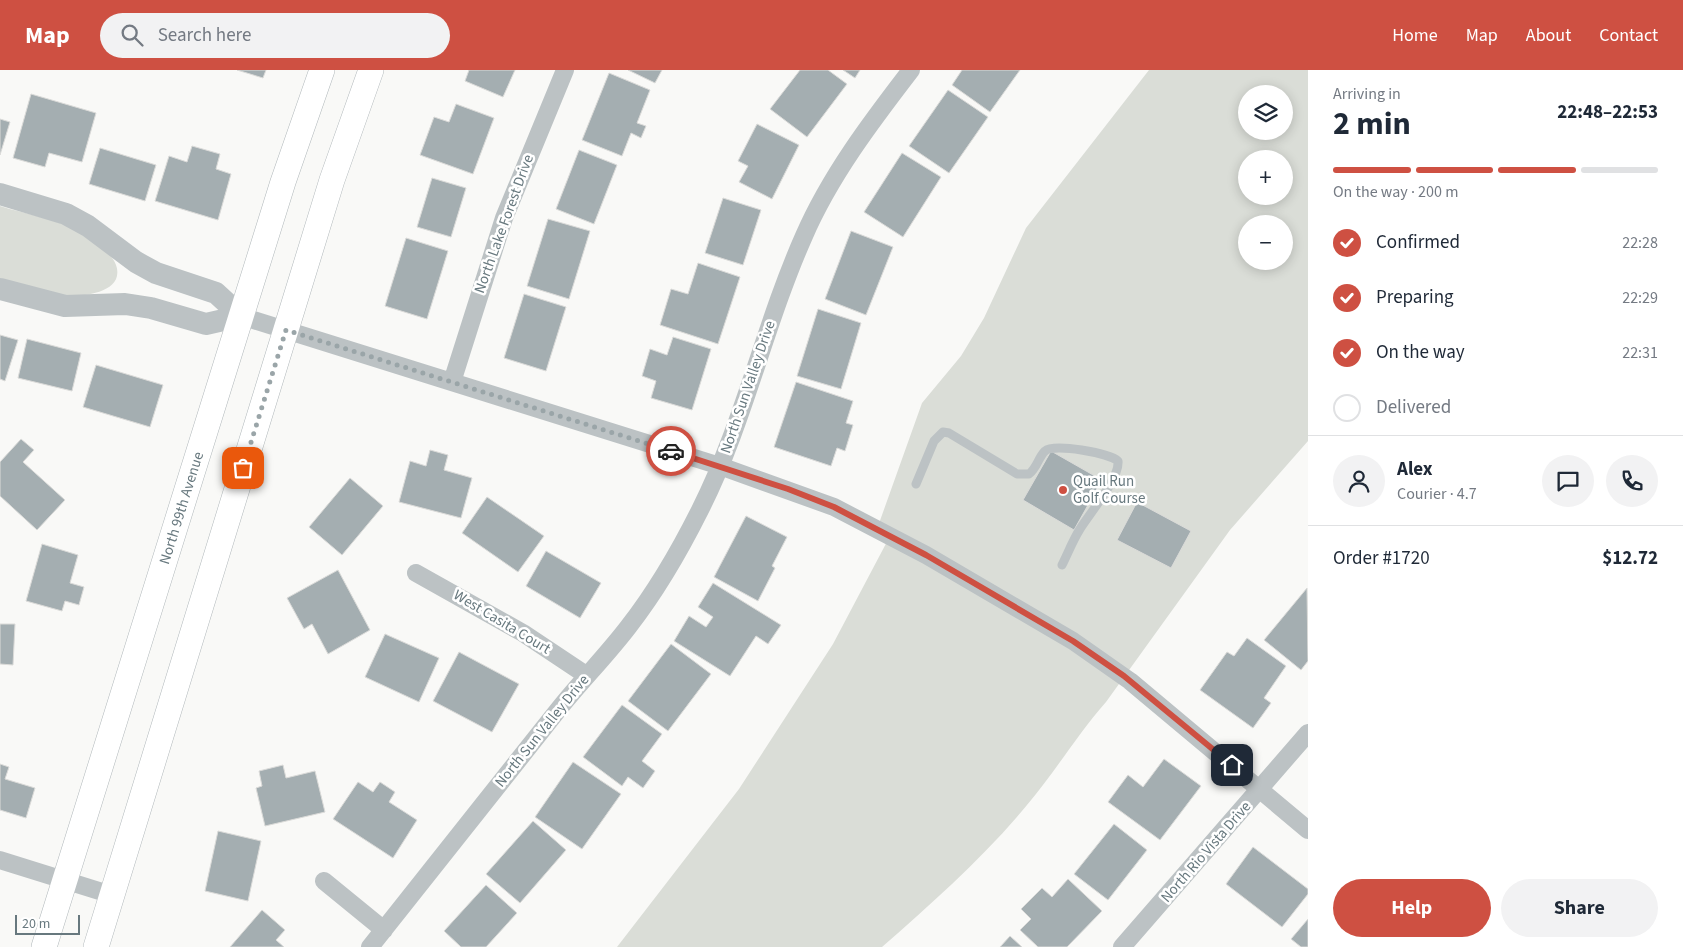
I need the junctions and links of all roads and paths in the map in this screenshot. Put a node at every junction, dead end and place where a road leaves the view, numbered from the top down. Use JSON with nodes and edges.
{"nodes":[{"id":1,"x":322,"y":70,"type":"edge"},
{"id":2,"x":371,"y":70,"type":"edge"},
{"id":3,"x":565,"y":70,"type":"edge"},
{"id":4,"x":911,"y":70,"type":"edge"},
{"id":5,"x":0,"y":194,"type":"edge"},
{"id":6,"x":0,"y":289,"type":"edge"},
{"id":7,"x":241,"y":316,"type":"junction"},
{"id":8,"x":286,"y":330,"type":"junction"},
{"id":9,"x":452,"y":382,"type":"junction"},
{"id":10,"x":720,"y":466,"type":"junction"},
{"id":11,"x":916,"y":484,"type":"dead end"},
{"id":12,"x":1062,"y":564,"type":"dead end"},
{"id":13,"x":416,"y":573,"type":"dead end"},
{"id":14,"x":586,"y":675,"type":"junction"},
{"id":15,"x":1308,"y":733,"type":"edge"},
{"id":16,"x":1261,"y":789,"type":"junction"},
{"id":17,"x":1308,"y":830,"type":"edge"},
{"id":18,"x":0,"y":860,"type":"edge"},
{"id":19,"x":64,"y":880,"type":"junction"},
{"id":20,"x":324,"y":881,"type":"dead end"},
{"id":21,"x":112,"y":895,"type":"junction"},
{"id":22,"x":384,"y":930,"type":"junction"},
{"id":23,"x":44,"y":947,"type":"edge"},
{"id":24,"x":96,"y":947,"type":"edge"},
{"id":25,"x":370,"y":947,"type":"edge"},
{"id":26,"x":1122,"y":947,"type":"edge"}],
"edges":[{"from":1,"to":7,"type":"main road","name":"North 99th Avenue"},
{"from":2,"to":8,"type":"main road"},
{"from":3,"to":9,"type":"street","name":"North Lake Forest Drive"},
{"from":4,"to":10,"type":"street","name":"North Sun Valley Drive"},
{"from":5,"to":7,"type":"street"},
{"from":6,"to":7,"type":"street"},
{"from":7,"to":8,"type":"street"},
{"from":7,"to":19,"type":"main road","name":"North 99th Avenue"},
{"from":8,"to":9,"type":"street"},
{"from":8,"to":21,"type":"main road"},
{"from":9,"to":10,"type":"street"},
{"from":10,"to":14,"type":"street","name":"North Sun Valley Drive"},
{"from":10,"to":16,"type":"street"},
{"from":11,"to":12,"type":"lane"},
{"from":13,"to":14,"type":"street","name":"West Casita Court"},
{"from":14,"to":22,"type":"street","name":"North Sun Valley Drive"},
{"from":15,"to":16,"type":"street","name":"North Rio Vista Drive"},
{"from":16,"to":17,"type":"street"},
{"from":16,"to":26,"type":"street","name":"North Rio Vista Drive"},
{"from":18,"to":19,"type":"street"},
{"from":19,"to":21,"type":"street"},
{"from":19,"to":23,"type":"main road","name":"North 99th Avenue"},
{"from":20,"to":22,"type":"street"},
{"from":21,"to":24,"type":"main road"},
{"from":22,"to":25,"type":"street","name":"North Sun Valley Drive"}]}
